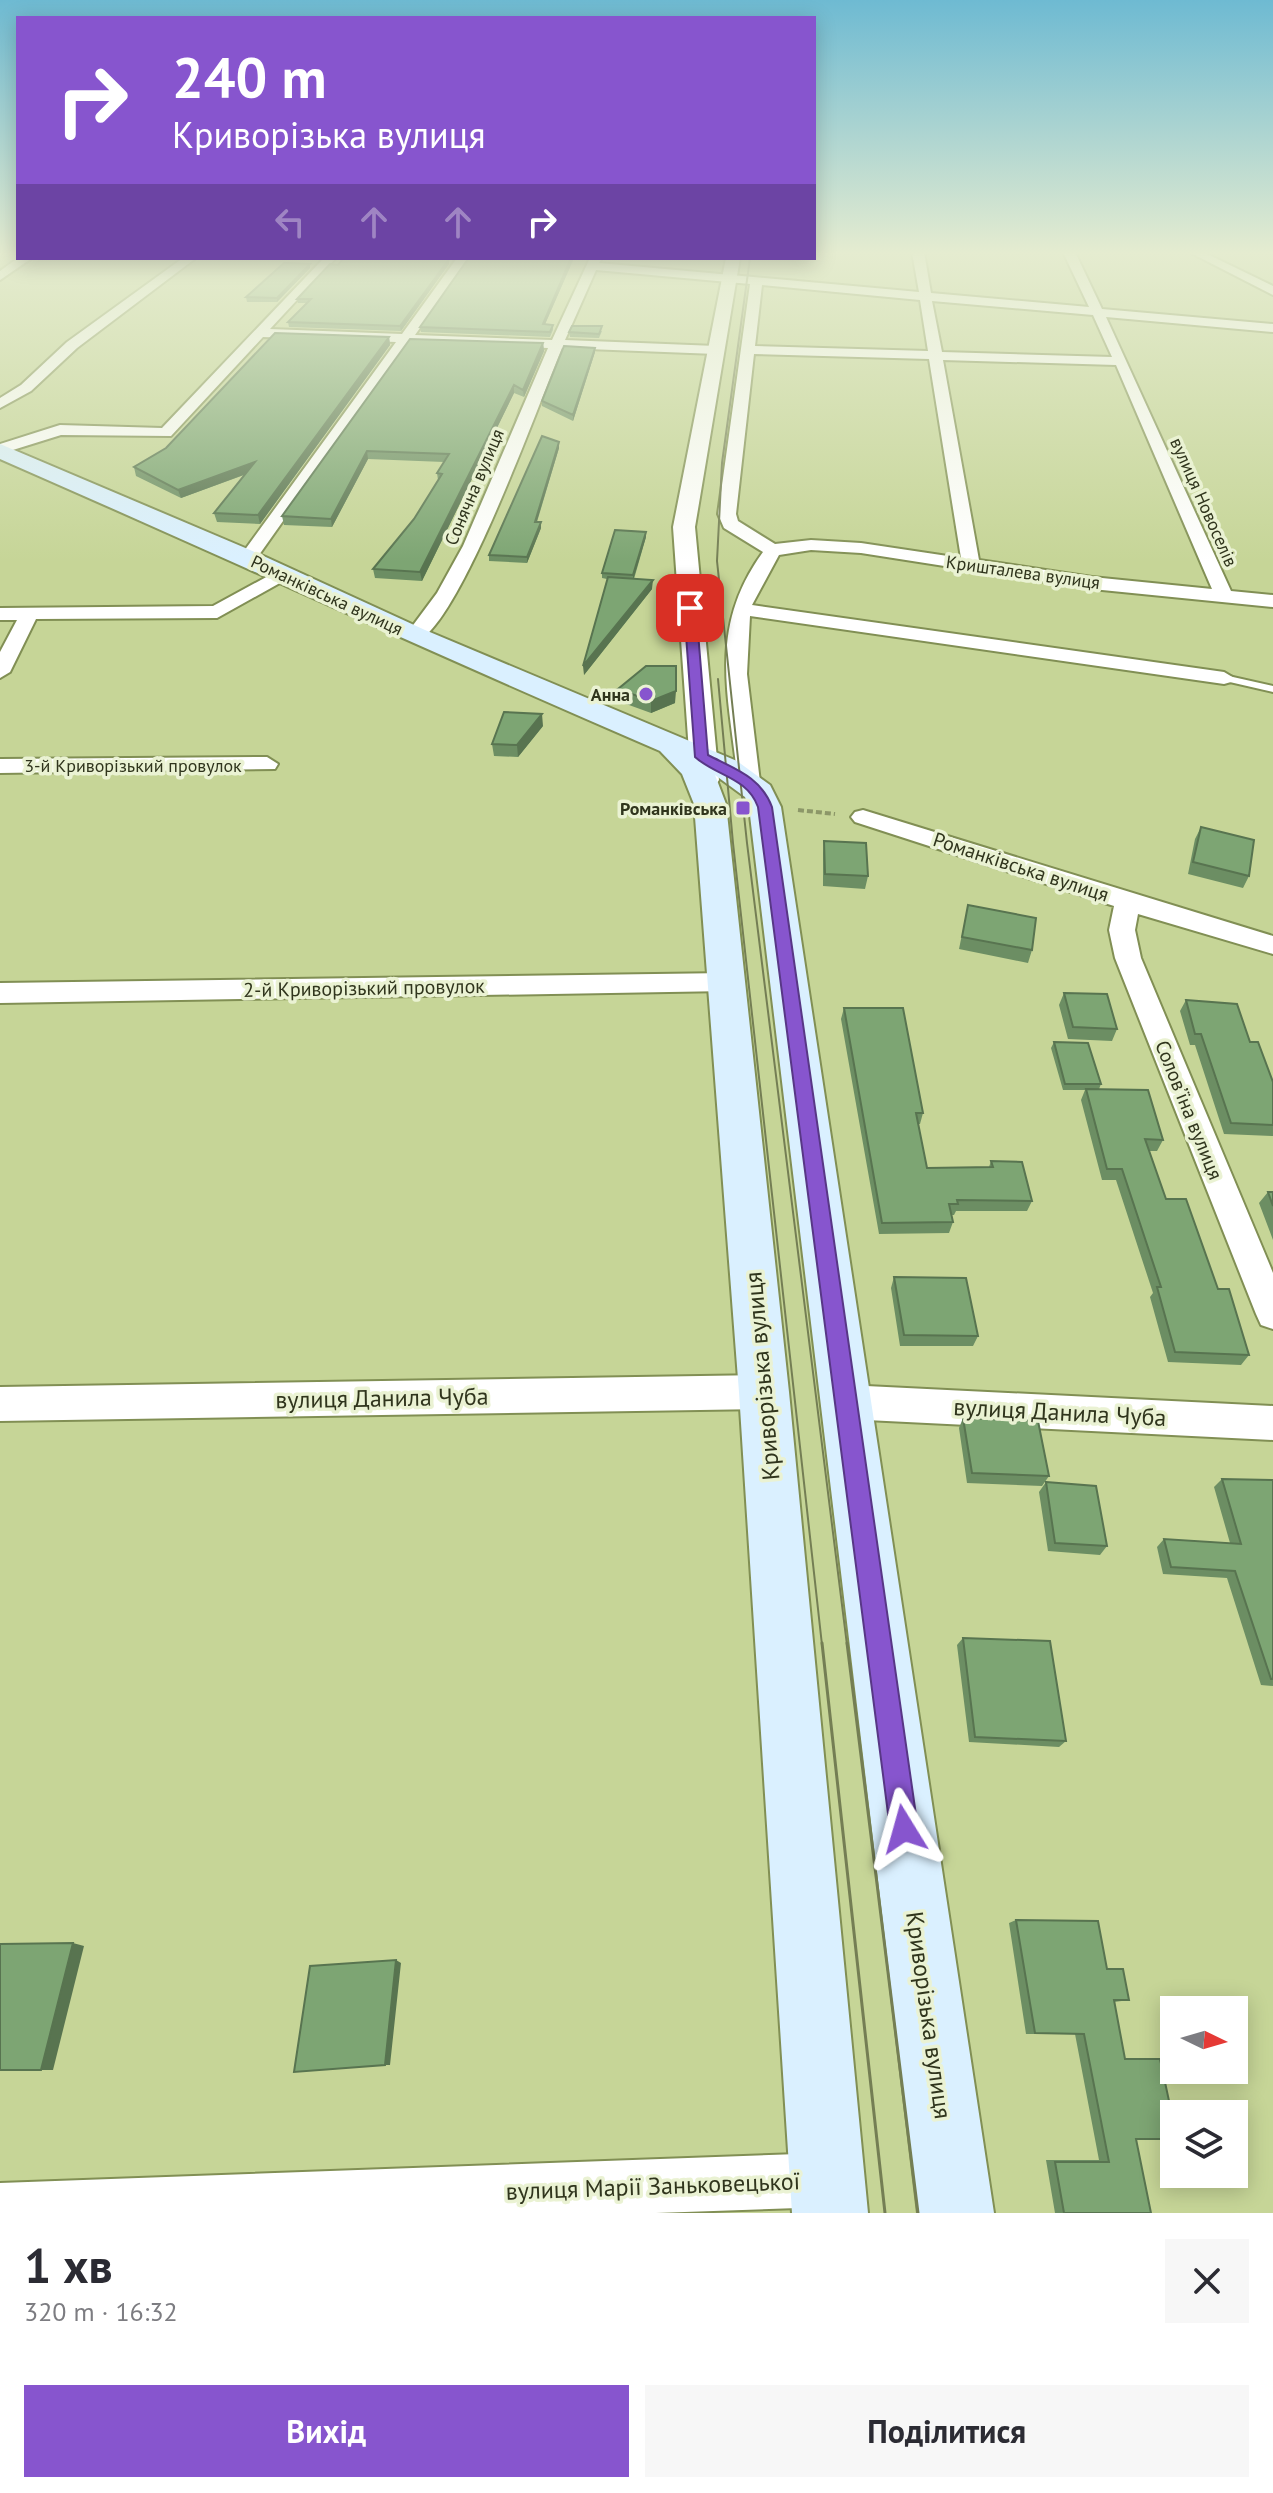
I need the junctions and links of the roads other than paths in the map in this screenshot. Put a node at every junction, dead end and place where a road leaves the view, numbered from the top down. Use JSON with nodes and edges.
{"nodes":[{"id":1,"x":61,"y":355,"type":"edge"},
{"id":2,"x":239,"y":355,"type":"edge"},
{"id":3,"x":395,"y":355,"type":"edge"},
{"id":4,"x":551,"y":355,"type":"edge"},
{"id":5,"x":715,"y":355,"type":"edge"},
{"id":6,"x":746,"y":355,"type":"edge"},
{"id":7,"x":889,"y":355,"type":"edge"},
{"id":8,"x":1118,"y":355,"type":"edge"},
{"id":9,"x":936,"y":357,"type":"junction"},
{"id":10,"x":1121,"y":361,"type":"junction"},
{"id":11,"x":0,"y":404,"type":"edge"},
{"id":12,"x":0,"y":450,"type":"edge"},
{"id":13,"x":773,"y":551,"type":"junction"},
{"id":14,"x":248,"y":558,"type":"junction"},
{"id":15,"x":971,"y":565,"type":"junction"},
{"id":16,"x":281,"y":575,"type":"junction"},
{"id":17,"x":1223,"y":594,"type":"junction"},
{"id":18,"x":1273,"y":601,"type":"edge"},
{"id":19,"x":741,"y":609,"type":"junction"},
{"id":20,"x":30,"y":613,"type":"junction"},
{"id":21,"x":0,"y":614,"type":"edge"},
{"id":22,"x":415,"y":636,"type":"junction"},
{"id":23,"x":0,"y":672,"type":"edge"},
{"id":24,"x":1224,"y":678,"type":"joint"},
{"id":25,"x":1273,"y":689,"type":"edge"},
{"id":26,"x":267,"y":764,"type":"dead end"},
{"id":27,"x":0,"y":766,"type":"edge"},
{"id":28,"x":730,"y":782,"type":"junction"},
{"id":29,"x":863,"y":817,"type":"road end"},
{"id":30,"x":1128,"y":901,"type":"junction"},
{"id":31,"x":1273,"y":945,"type":"edge"},
{"id":32,"x":728,"y":982,"type":"junction"},
{"id":33,"x":0,"y":993,"type":"edge"},
{"id":34,"x":1273,"y":1314,"type":"edge"},
{"id":35,"x":764,"y":1392,"type":"junction"},
{"id":36,"x":846,"y":1402,"type":"junction"},
{"id":37,"x":0,"y":1404,"type":"edge"},
{"id":38,"x":1273,"y":1423,"type":"edge"},
{"id":39,"x":828,"y":2196,"type":"edge"},
{"id":40,"x":0,"y":2210,"type":"edge"},
{"id":41,"x":956,"y":2213,"type":"edge"}],
"edges":[{"from":1,"to":11,"type":"street"},
{"from":2,"to":12,"type":"street"},
{"from":3,"to":14,"type":"street"},
{"from":4,"to":22,"type":"street","name":"Сонячна вулиця"},
{"from":5,"to":28,"type":"street","name":"Криворізька вулиця"},
{"from":6,"to":13,"type":"street"},
{"from":7,"to":9,"type":"street"},
{"from":8,"to":10,"type":"street","name":"вулиця Новоселів"},
{"from":9,"to":10,"type":"street"},
{"from":9,"to":15,"type":"street"},
{"from":10,"to":17,"type":"street","name":"вулиця Новоселів"},
{"from":12,"to":14,"type":"main road","name":"Романківська вулиця"},
{"from":13,"to":15,"type":"street","name":"Кришталева вулиця"},
{"from":13,"to":19,"type":"street"},
{"from":14,"to":16,"type":"main road","name":"Романківська вулиця"},
{"from":15,"to":17,"type":"street","name":"Кришталева вулиця"},
{"from":16,"to":20,"type":"street"},
{"from":16,"to":22,"type":"main road","name":"Романківська вулиця"},
{"from":17,"to":18,"type":"street","name":"Кришталева вулиця"},
{"from":19,"to":24,"type":"street"},
{"from":19,"to":28,"type":"street"},
{"from":20,"to":21,"type":"street"},
{"from":20,"to":23,"type":"street"},
{"from":22,"to":28,"type":"main road","name":"Романківська вулиця"},
{"from":24,"to":25,"type":"lane"},
{"from":26,"to":27,"type":"street","name":"3-й Криворізький провулок"},
{"from":28,"to":32,"type":"main road","name":"Криворізька вулиця"},
{"from":28,"to":36,"type":"main road","name":"Криворізька вулиця"},
{"from":29,"to":30,"type":"street","name":"Романківська вулиця"},
{"from":30,"to":31,"type":"street","name":"Романківська вулиця"},
{"from":30,"to":34,"type":"street","name":"Соловʼїна вулиця"},
{"from":32,"to":33,"type":"street","name":"2-й Криворізький провулок"},
{"from":32,"to":35,"type":"main road","name":"Криворізька вулиця"},
{"from":35,"to":37,"type":"street","name":"вулиця Данила Чуба"},
{"from":35,"to":39,"type":"main road","name":"Криворізька вулиця"},
{"from":36,"to":38,"type":"street","name":"вулиця Данила Чуба"},
{"from":36,"to":41,"type":"main road","name":"Криворізька вулиця"},
{"from":39,"to":40,"type":"street","name":"вулиця Марії Заньковецької"}]}
